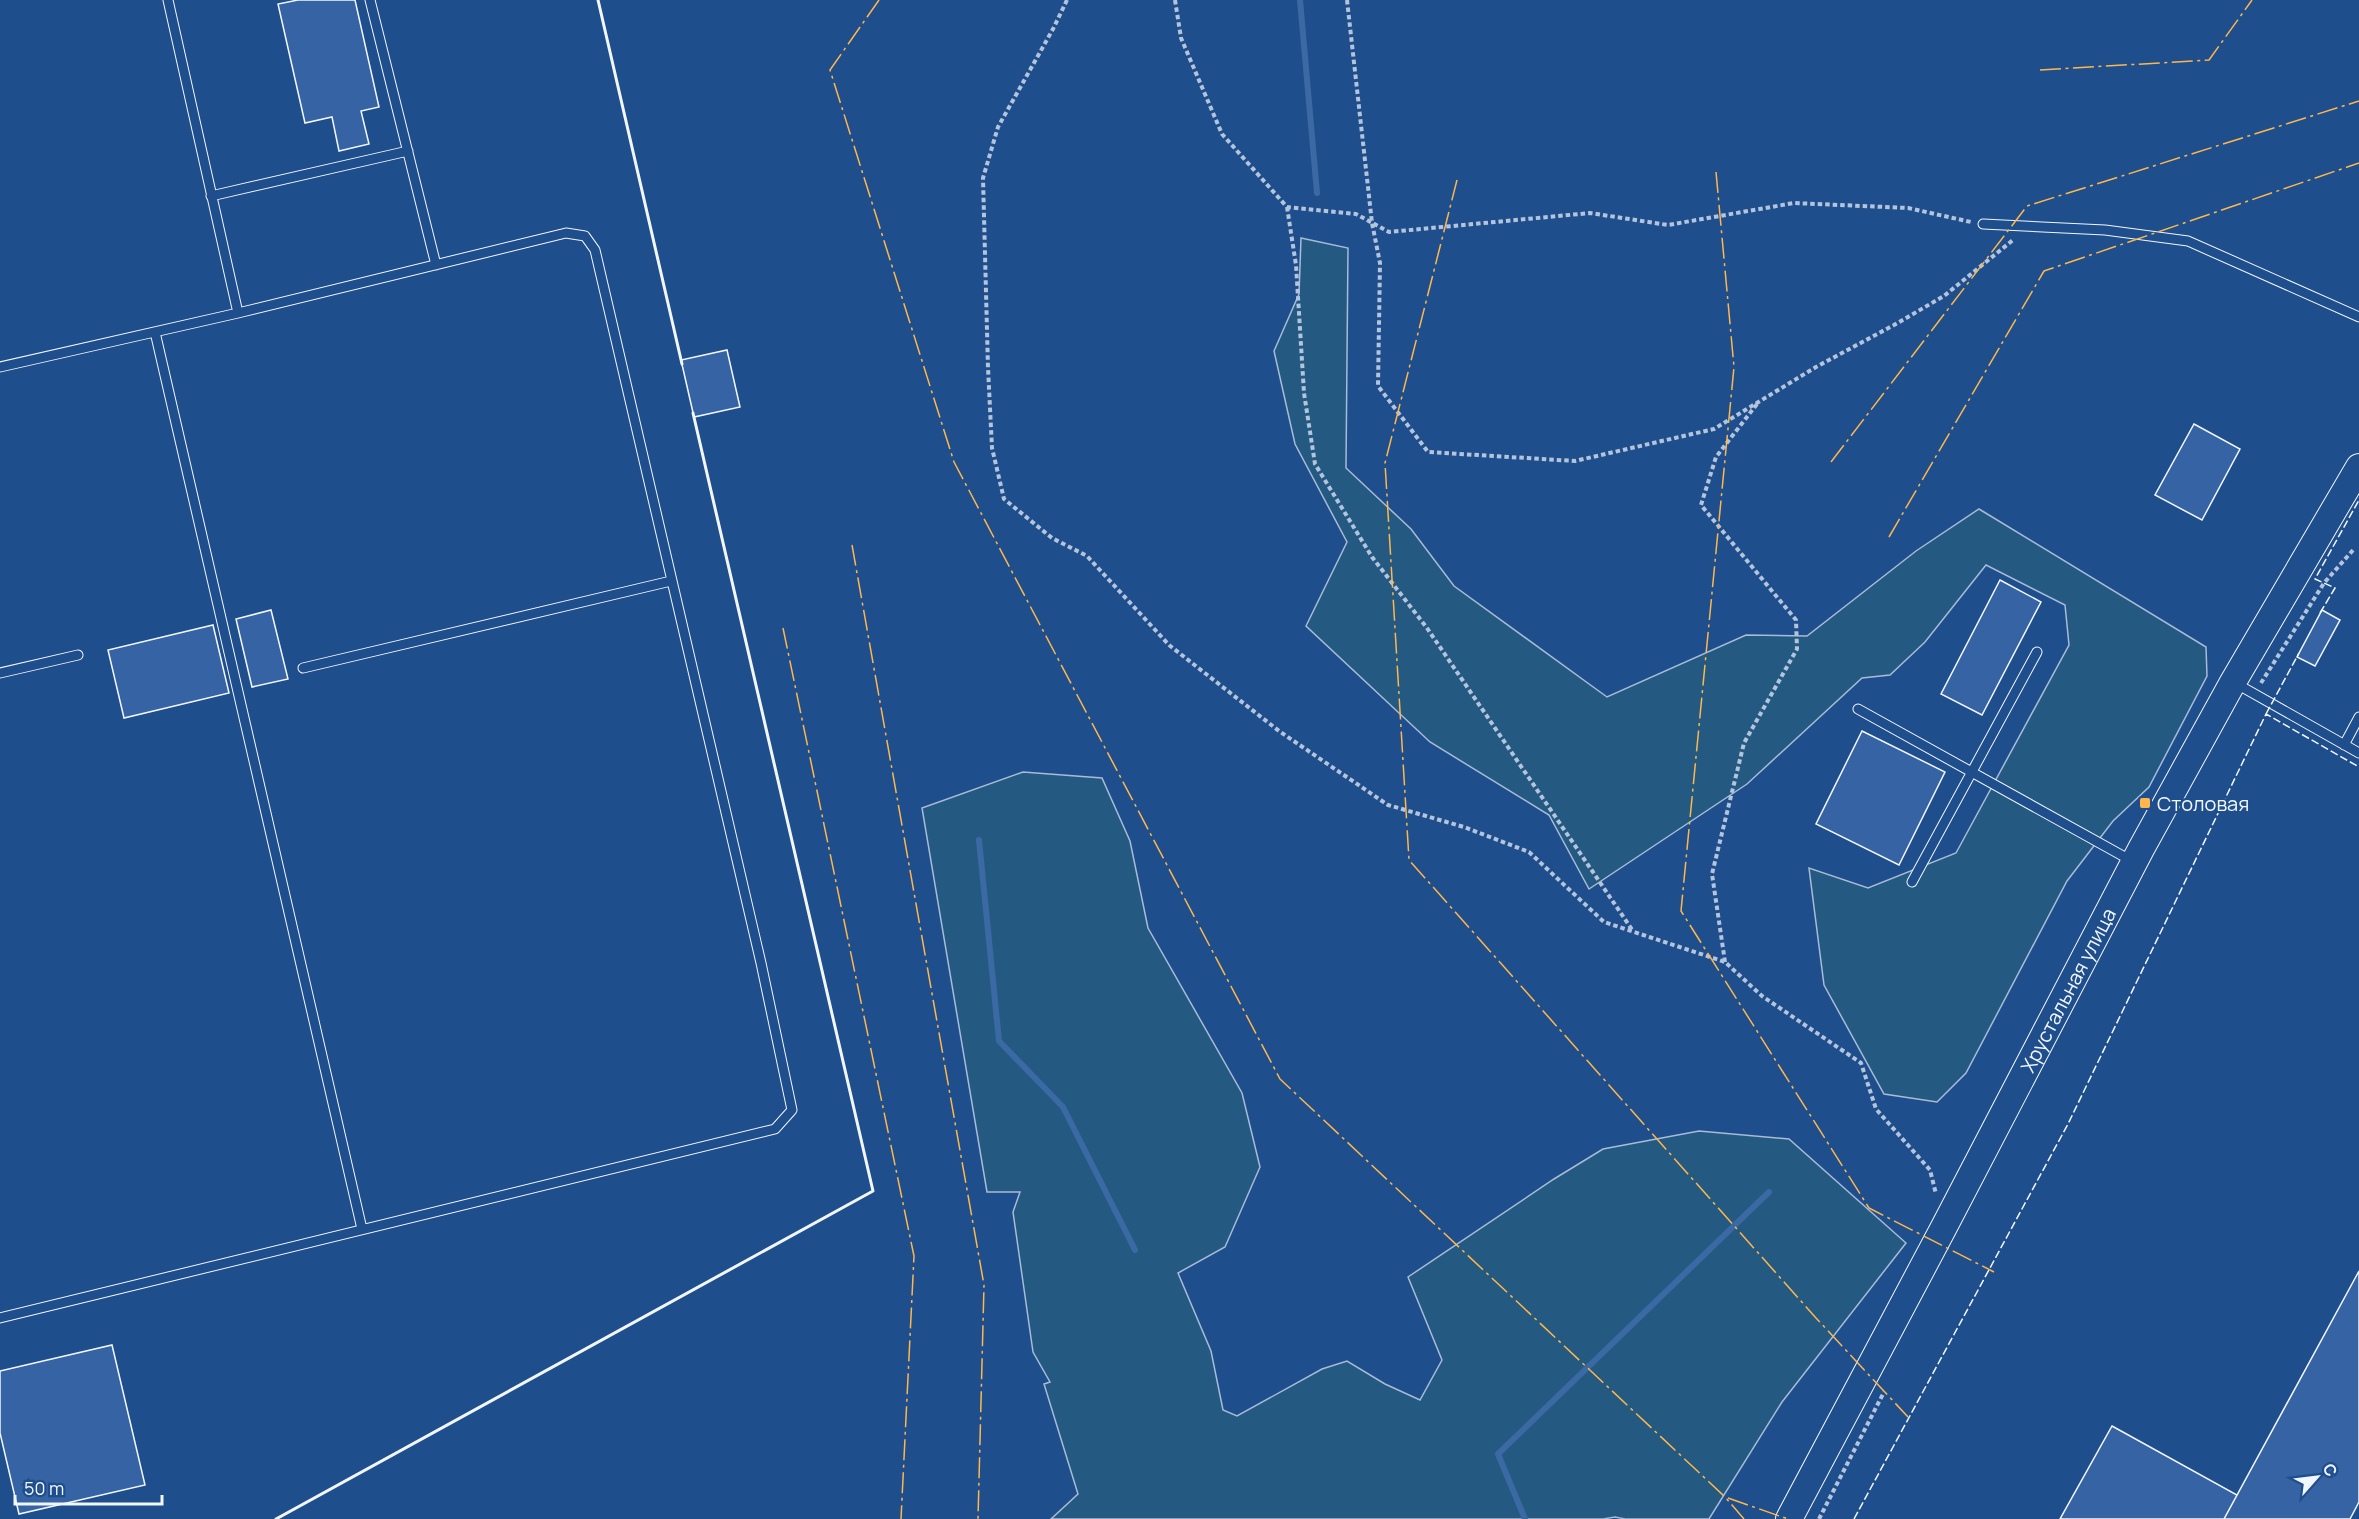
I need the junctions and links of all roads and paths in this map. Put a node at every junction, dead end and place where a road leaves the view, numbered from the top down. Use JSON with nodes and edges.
{"nodes":[{"id":1,"x":168,"y":0,"type":"edge"},
{"id":2,"x":370,"y":0,"type":"edge"},
{"id":3,"x":1067,"y":0,"type":"edge"},
{"id":4,"x":1175,"y":0,"type":"edge"},
{"id":5,"x":1347,"y":0,"type":"edge"},
{"id":6,"x":408,"y":151,"type":"junction"},
{"id":7,"x":212,"y":196,"type":"junction"},
{"id":8,"x":1287,"y":207,"type":"junction"},
{"id":9,"x":1372,"y":223,"type":"junction"},
{"id":10,"x":1983,"y":224,"type":"joint"},
{"id":11,"x":2030,"y":226,"type":"junction"},
{"id":12,"x":436,"y":265,"type":"junction"},
{"id":13,"x":238,"y":313,"type":"junction"},
{"id":14,"x":2359,"y":317,"type":"edge"},
{"id":15,"x":155,"y":332,"type":"junction"},
{"id":16,"x":0,"y":367,"type":"edge"},
{"id":17,"x":1760,"y":401,"type":"junction"},
{"id":18,"x":2359,"y":467,"type":"edge"},
{"id":19,"x":2354,"y":549,"type":"dead end"},
{"id":20,"x":671,"y":581,"type":"junction"},
{"id":21,"x":2037,"y":652,"type":"dead end"},
{"id":22,"x":78,"y":655,"type":"dead end"},
{"id":23,"x":303,"y":668,"type":"dead end"},
{"id":24,"x":0,"y":673,"type":"edge"},
{"id":25,"x":2244,"y":688,"type":"junction"},
{"id":26,"x":1858,"y":709,"type":"dead end"},
{"id":27,"x":2359,"y":717,"type":"edge"},
{"id":28,"x":2344,"y":745,"type":"junction"},
{"id":29,"x":2359,"y":753,"type":"edge"},
{"id":30,"x":1971,"y":773,"type":"junction"},
{"id":31,"x":2134,"y":862,"type":"junction"},
{"id":32,"x":1912,"y":882,"type":"dead end"},
{"id":33,"x":1633,"y":931,"type":"junction"},
{"id":34,"x":1725,"y":962,"type":"junction"},
{"id":35,"x":1944,"y":1227,"type":"junction"},
{"id":36,"x":362,"y":1229,"type":"junction"},
{"id":37,"x":0,"y":1318,"type":"edge"},
{"id":38,"x":1789,"y":1519,"type":"edge"}],
"edges":[{"from":1,"to":7,"type":"lane"},
{"from":2,"to":6,"type":"lane"},
{"from":3,"to":33,"type":"path"},
{"from":4,"to":8,"type":"path"},
{"from":5,"to":9,"type":"path"},
{"from":6,"to":7,"type":"lane"},
{"from":6,"to":12,"type":"lane"},
{"from":7,"to":13,"type":"lane"},
{"from":8,"to":9,"type":"path"},
{"from":8,"to":33,"type":"path"},
{"from":9,"to":10,"type":"path"},
{"from":9,"to":17,"type":"path"},
{"from":10,"to":11,"type":"lane"},
{"from":11,"to":14,"type":"lane"},
{"from":11,"to":17,"type":"path"},
{"from":12,"to":13,"type":"lane"},
{"from":12,"to":20,"type":"lane"},
{"from":13,"to":15,"type":"lane"},
{"from":15,"to":16,"type":"lane"},
{"from":15,"to":36,"type":"lane"},
{"from":17,"to":34,"type":"path"},
{"from":18,"to":25,"type":"street","name":"Хрустальная улица"},
{"from":19,"to":25,"type":"path"},
{"from":20,"to":23,"type":"lane"},
{"from":20,"to":36,"type":"lane"},
{"from":21,"to":30,"type":"lane"},
{"from":22,"to":24,"type":"lane"},
{"from":25,"to":28,"type":"lane"},
{"from":25,"to":31,"type":"street","name":"Хрустальная улица"},
{"from":26,"to":30,"type":"lane"},
{"from":27,"to":28,"type":"lane"},
{"from":28,"to":29,"type":"lane"},
{"from":30,"to":31,"type":"lane"},
{"from":30,"to":32,"type":"lane"},
{"from":31,"to":35,"type":"street","name":"Хрустальная улица"},
{"from":33,"to":34,"type":"path"},
{"from":34,"to":35,"type":"path"},
{"from":35,"to":38,"type":"street","name":"Хрустальная улица"},
{"from":36,"to":37,"type":"lane"}]}
